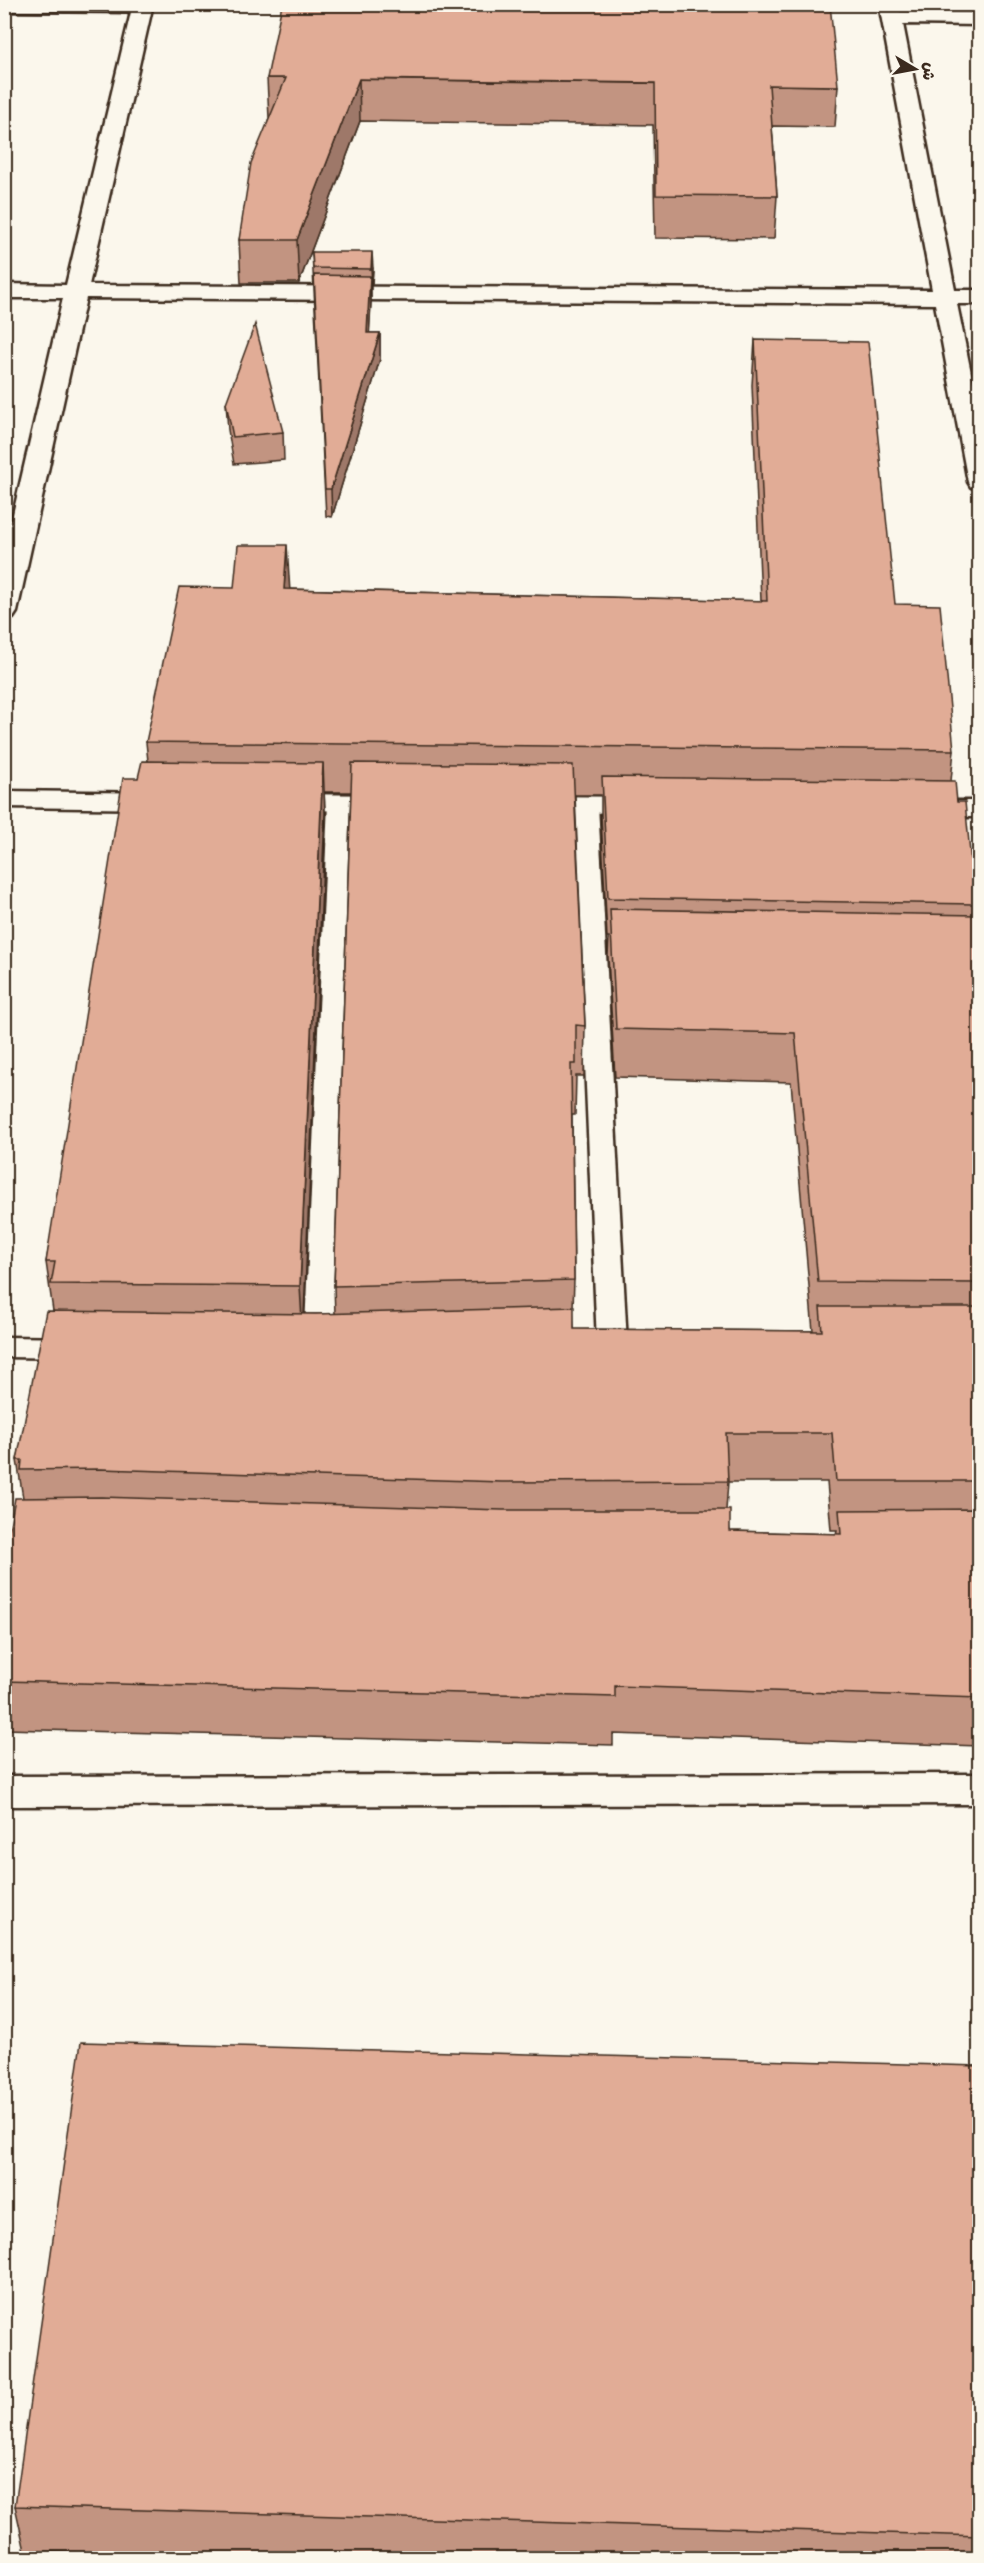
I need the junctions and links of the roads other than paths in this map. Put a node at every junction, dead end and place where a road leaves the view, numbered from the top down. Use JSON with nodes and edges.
{"nodes":[{"id":1,"x":4,"y":5,"type":"edge"},
{"id":2,"x":143,"y":5,"type":"edge"},
{"id":3,"x":891,"y":11,"type":"edge"},
{"id":4,"x":980,"y":19,"type":"edge"},
{"id":5,"x":4,"y":291,"type":"edge"},
{"id":6,"x":76,"y":291,"type":"junction"},
{"id":7,"x":943,"y":297,"type":"junction"},
{"id":8,"x":980,"y":297,"type":"edge"},
{"id":9,"x":980,"y":482,"type":"edge"},
{"id":10,"x":4,"y":612,"type":"edge"},
{"id":11,"x":4,"y":800,"type":"edge"},
{"id":12,"x":196,"y":801,"type":"edge"},
{"id":13,"x":256,"y":802,"type":"edge"},
{"id":14,"x":340,"y":803,"type":"junction"},
{"id":15,"x":422,"y":803,"type":"edge"},
{"id":16,"x":504,"y":804,"type":"edge"},
{"id":17,"x":586,"y":804,"type":"junction"},
{"id":18,"x":670,"y":806,"type":"edge"},
{"id":19,"x":896,"y":808,"type":"edge"},
{"id":20,"x":980,"y":809,"type":"edge"},
{"id":21,"x":612,"y":1344,"type":"edge"},
{"id":22,"x":4,"y":1347,"type":"edge"},
{"id":23,"x":109,"y":1348,"type":"edge"},
{"id":24,"x":319,"y":1350,"type":"edge"},
{"id":25,"x":980,"y":1789,"type":"edge"},
{"id":26,"x":4,"y":1791,"type":"edge"}],
"edges":[{"from":1,"to":2,"type":"street"},
{"from":2,"to":6,"type":"street"},
{"from":3,"to":4,"type":"street"},
{"from":3,"to":7,"type":"street"},
{"from":5,"to":6,"type":"street"},
{"from":6,"to":7,"type":"street"},
{"from":6,"to":10,"type":"street"},
{"from":7,"to":8,"type":"street"},
{"from":7,"to":9,"type":"street"},
{"from":11,"to":12,"type":"street"},
{"from":13,"to":14,"type":"street"},
{"from":14,"to":15,"type":"street"},
{"from":14,"to":24,"type":"lane"},
{"from":16,"to":17,"type":"street"},
{"from":17,"to":18,"type":"street"},
{"from":17,"to":21,"type":"lane"},
{"from":19,"to":20,"type":"street"},
{"from":22,"to":23,"type":"lane"},
{"from":25,"to":26,"type":"street"}]}
